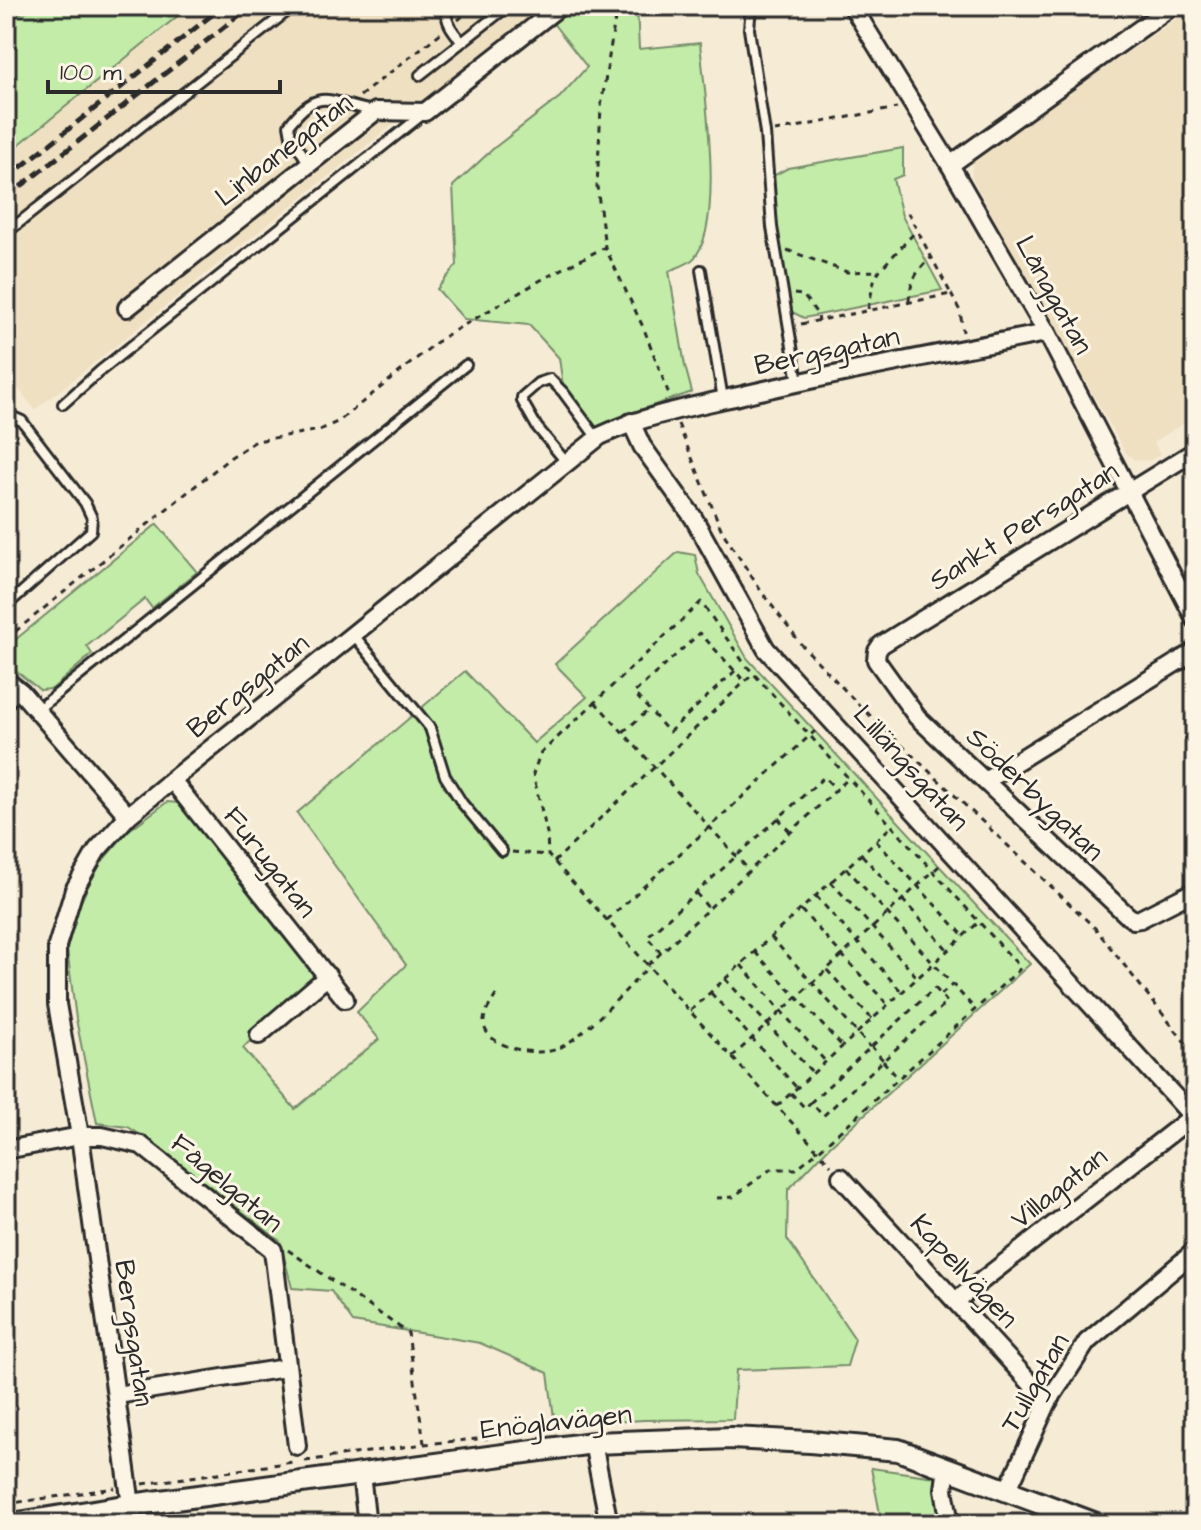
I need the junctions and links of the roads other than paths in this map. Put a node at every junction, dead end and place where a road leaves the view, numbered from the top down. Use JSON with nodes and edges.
{"nodes":[{"id":1,"x":294,"y":6,"type":"edge"},
{"id":2,"x":446,"y":6,"type":"edge"},
{"id":3,"x":508,"y":6,"type":"edge"},
{"id":4,"x":560,"y":6,"type":"edge"},
{"id":5,"x":751,"y":6,"type":"edge"},
{"id":6,"x":852,"y":6,"type":"edge"},
{"id":7,"x":1172,"y":6,"type":"edge"},
{"id":8,"x":462,"y":42,"type":"junction"},
{"id":9,"x":420,"y":75,"type":"dead end"},
{"id":10,"x":376,"y":111,"type":"junction"},
{"id":11,"x":425,"y":112,"type":"junction"},
{"id":12,"x":309,"y":164,"type":"junction"},
{"id":13,"x":950,"y":165,"type":"junction"},
{"id":14,"x":6,"y":233,"type":"edge"},
{"id":15,"x":701,"y":270,"type":"dead end"},
{"id":16,"x":127,"y":308,"type":"dead end"},
{"id":17,"x":1047,"y":333,"type":"junction"},
{"id":18,"x":466,"y":365,"type":"dead end"},
{"id":19,"x":798,"y":382,"type":"junction"},
{"id":20,"x":723,"y":400,"type":"junction"},
{"id":21,"x":63,"y":404,"type":"dead end"},
{"id":22,"x":6,"y":414,"type":"edge"},
{"id":23,"x":631,"y":422,"type":"junction"},
{"id":24,"x":597,"y":438,"type":"junction"},
{"id":25,"x":1195,"y":451,"type":"edge"},
{"id":26,"x":566,"y":462,"type":"junction"},
{"id":27,"x":1130,"y":491,"type":"junction"},
{"id":28,"x":6,"y":606,"type":"edge"},
{"id":29,"x":1195,"y":619,"type":"edge"},
{"id":30,"x":353,"y":634,"type":"junction"},
{"id":31,"x":881,"y":645,"type":"joint"},
{"id":32,"x":1195,"y":651,"type":"edge"},
{"id":33,"x":6,"y":680,"type":"edge"},
{"id":34,"x":21,"y":692,"type":"junction"},
{"id":35,"x":6,"y":705,"type":"edge"},
{"id":36,"x":37,"y":710,"type":"junction"},
{"id":37,"x":172,"y":780,"type":"junction"},
{"id":38,"x":985,"y":781,"type":"junction"},
{"id":39,"x":128,"y":816,"type":"junction"},
{"id":40,"x":502,"y":851,"type":"road end"},
{"id":41,"x":1195,"y":891,"type":"edge"},
{"id":42,"x":328,"y":976,"type":"junction"},
{"id":43,"x":345,"y":999,"type":"dead end"},
{"id":44,"x":259,"y":1035,"type":"dead end"},
{"id":45,"x":1194,"y":1118,"type":"edge"},
{"id":46,"x":80,"y":1136,"type":"junction"},
{"id":47,"x":6,"y":1150,"type":"edge"},
{"id":48,"x":841,"y":1177,"type":"road end"},
{"id":49,"x":1195,"y":1251,"type":"edge"},
{"id":50,"x":957,"y":1300,"type":"junction"},
{"id":51,"x":285,"y":1368,"type":"junction"},
{"id":52,"x":117,"y":1395,"type":"junction"},
{"id":53,"x":1048,"y":1402,"type":"junction"},
{"id":54,"x":593,"y":1443,"type":"junction"},
{"id":55,"x":297,"y":1446,"type":"dead end"},
{"id":56,"x":947,"y":1468,"type":"junction"},
{"id":57,"x":361,"y":1475,"type":"junction"},
{"id":58,"x":1007,"y":1491,"type":"junction"},
{"id":59,"x":130,"y":1495,"type":"junction"},
{"id":60,"x":12,"y":1524,"type":"edge"},
{"id":61,"x":367,"y":1524,"type":"edge"},
{"id":62,"x":609,"y":1524,"type":"edge"},
{"id":63,"x":950,"y":1524,"type":"edge"},
{"id":64,"x":1096,"y":1524,"type":"edge"}],
"edges":[{"from":1,"to":14,"type":"lane"},
{"from":2,"to":8,"type":"lane"},
{"from":3,"to":8,"type":"lane"},
{"from":4,"to":11,"type":"street"},
{"from":5,"to":19,"type":"lane"},
{"from":6,"to":13,"type":"street","name":"Långgatan"},
{"from":7,"to":13,"type":"street"},
{"from":8,"to":9,"type":"lane"},
{"from":10,"to":11,"type":"street","name":"Linbanegatan"},
{"from":10,"to":12,"type":"street","name":"Linbanegatan"},
{"from":10,"to":12,"type":"lane"},
{"from":11,"to":21,"type":"lane"},
{"from":12,"to":16,"type":"street","name":"Linbanegatan"},
{"from":13,"to":17,"type":"street","name":"Långgatan"},
{"from":15,"to":20,"type":"lane"},
{"from":17,"to":19,"type":"street","name":"Bergsgatan"},
{"from":17,"to":27,"type":"street","name":"Långgatan"},
{"from":18,"to":36,"type":"lane"},
{"from":19,"to":20,"type":"street","name":"Bergsgatan"},
{"from":20,"to":23,"type":"street","name":"Bergsgatan"},
{"from":22,"to":28,"type":"lane"},
{"from":23,"to":24,"type":"street","name":"Bergsgatan"},
{"from":23,"to":45,"type":"street","name":"Lillängsgatan"},
{"from":24,"to":26,"type":"street","name":"Bergsgatan"},
{"from":24,"to":26,"type":"lane"},
{"from":25,"to":27,"type":"street","name":"Sankt Persgatan"},
{"from":26,"to":30,"type":"street","name":"Bergsgatan"},
{"from":27,"to":29,"type":"street","name":"Långgatan"},
{"from":27,"to":31,"type":"street","name":"Sankt Persgatan"},
{"from":30,"to":37,"type":"street","name":"Bergsgatan"},
{"from":30,"to":40,"type":"lane"},
{"from":31,"to":38,"type":"street","name":"Söderbygatan"},
{"from":32,"to":38,"type":"street"},
{"from":33,"to":34,"type":"street"},
{"from":34,"to":35,"type":"lane"},
{"from":34,"to":36,"type":"street"},
{"from":36,"to":39,"type":"street"},
{"from":37,"to":39,"type":"street","name":"Bergsgatan"},
{"from":37,"to":42,"type":"street","name":"Furugatan"},
{"from":38,"to":41,"type":"street","name":"Söderbygatan"},
{"from":39,"to":46,"type":"street","name":"Bergsgatan"},
{"from":42,"to":43,"type":"street","name":"Furugatan"},
{"from":42,"to":44,"type":"street"},
{"from":45,"to":50,"type":"street","name":"Villagatan"},
{"from":46,"to":47,"type":"street","name":"Fågelgatan"},
{"from":46,"to":51,"type":"street","name":"Fågelgatan"},
{"from":46,"to":52,"type":"street","name":"Bergsgatan"},
{"from":48,"to":50,"type":"street","name":"Kapellvägen"},
{"from":49,"to":53,"type":"street","name":"Tullgatan"},
{"from":50,"to":53,"type":"street","name":"Kapellvägen"},
{"from":51,"to":52,"type":"street"},
{"from":51,"to":55,"type":"street","name":"Fågelgatan"},
{"from":52,"to":59,"type":"street","name":"Bergsgatan"},
{"from":53,"to":58,"type":"street","name":"Tullgatan"},
{"from":54,"to":56,"type":"street","name":"Enöglavägen"},
{"from":54,"to":57,"type":"street","name":"Enöglavägen"},
{"from":54,"to":62,"type":"street"},
{"from":56,"to":58,"type":"street","name":"Enöglavägen"},
{"from":56,"to":63,"type":"street"},
{"from":57,"to":59,"type":"street","name":"Enöglavägen"},
{"from":57,"to":61,"type":"street"},
{"from":58,"to":64,"type":"street","name":"Enöglavägen"},
{"from":59,"to":60,"type":"street","name":"Enöglavägen"}]}
